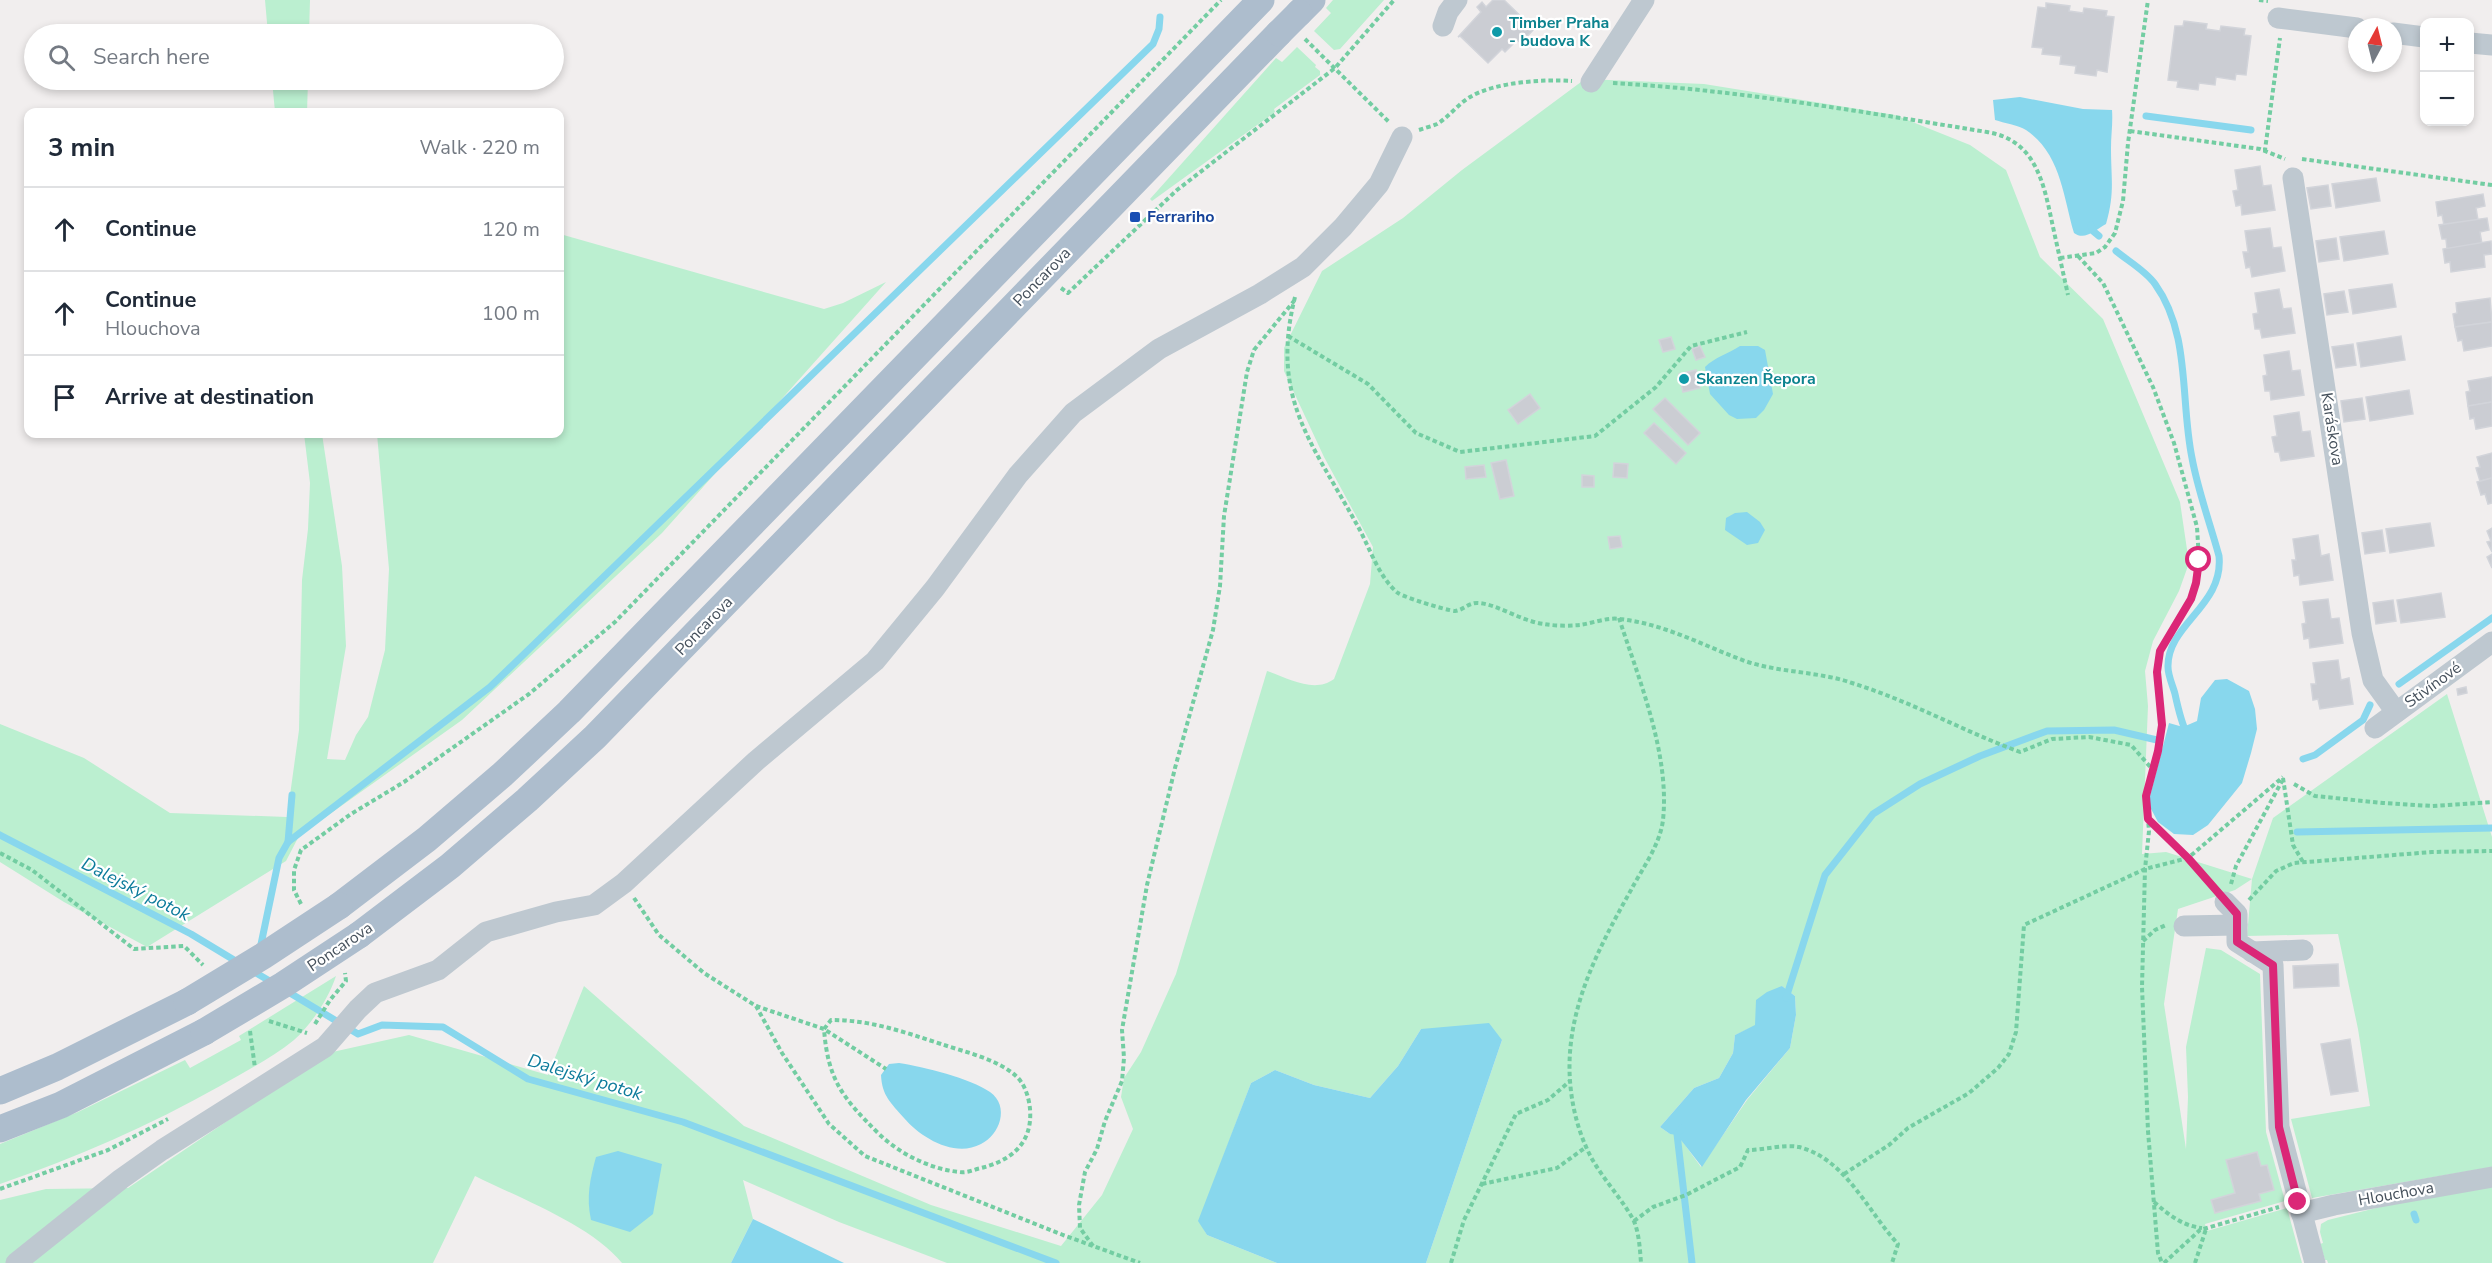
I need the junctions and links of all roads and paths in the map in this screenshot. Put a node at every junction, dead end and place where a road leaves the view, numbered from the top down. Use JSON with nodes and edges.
{"nodes":[{"id":1,"x":1221,"y":0,"type":"edge"},
{"id":2,"x":1394,"y":0,"type":"edge"},
{"id":3,"x":1457,"y":0,"type":"edge"},
{"id":4,"x":1644,"y":0,"type":"edge"},
{"id":5,"x":2148,"y":0,"type":"edge"},
{"id":6,"x":1257,"y":4,"type":"edge"},
{"id":7,"x":2281,"y":19,"type":"joint"},
{"id":8,"x":1298,"y":21,"type":"edge"},
{"id":9,"x":1443,"y":26,"type":"dead end"},
{"id":10,"x":2348,"y":27,"type":"edge"},
{"id":11,"x":2402,"y":34,"type":"edge"},
{"id":12,"x":2420,"y":36,"type":"edge"},
{"id":13,"x":2474,"y":43,"type":"edge"},
{"id":14,"x":2492,"y":45,"type":"edge"},
{"id":15,"x":1335,"y":68,"type":"junction"},
{"id":16,"x":1591,"y":82,"type":"junction"},
{"id":17,"x":2130,"y":131,"type":"junction"},
{"id":18,"x":1402,"y":136,"type":"junction"},
{"id":19,"x":2265,"y":150,"type":"junction"},
{"id":20,"x":2281,"y":156,"type":"junction"},
{"id":21,"x":2293,"y":178,"type":"joint"},
{"id":22,"x":2492,"y":185,"type":"edge"},
{"id":23,"x":2078,"y":256,"type":"junction"},
{"id":24,"x":2060,"y":258,"type":"junction"},
{"id":25,"x":1303,"y":267,"type":"junction"},
{"id":26,"x":1046,"y":274,"type":"junction"},
{"id":27,"x":2068,"y":295,"type":"dead end"},
{"id":28,"x":1294,"y":301,"type":"junction"},
{"id":29,"x":1747,"y":332,"type":"dead end"},
{"id":30,"x":1288,"y":336,"type":"junction"},
{"id":31,"x":1619,"y":618,"type":"junction"},
{"id":32,"x":2492,"y":642,"type":"edge"},
{"id":33,"x":2396,"y":712,"type":"junction"},
{"id":34,"x":2374,"y":728,"type":"dead end"},
{"id":35,"x":2153,"y":770,"type":"junction"},
{"id":36,"x":2283,"y":777,"type":"junction"},
{"id":37,"x":2294,"y":784,"type":"dead end"},
{"id":38,"x":2492,"y":802,"type":"edge"},
{"id":39,"x":2148,"y":819,"type":"junction"},
{"id":40,"x":2492,"y":851,"type":"edge"},
{"id":41,"x":0,"y":853,"type":"edge"},
{"id":42,"x":2188,"y":858,"type":"junction"},
{"id":43,"x":2303,"y":862,"type":"junction"},
{"id":44,"x":2145,"y":869,"type":"junction"},
{"id":45,"x":624,"y":883,"type":"junction"},
{"id":46,"x":303,"y":908,"type":"dead end"},
{"id":47,"x":2233,"y":913,"type":"junction"},
{"id":48,"x":2184,"y":926,"type":"dead end"},
{"id":49,"x":2303,"y":950,"type":"dead end"},
{"id":50,"x":2252,"y":952,"type":"junction"},
{"id":51,"x":345,"y":970,"type":"dead end"},
{"id":52,"x":209,"y":971,"type":"dead end"},
{"id":53,"x":756,"y":1006,"type":"junction"},
{"id":54,"x":259,"y":1017,"type":"dead end"},
{"id":55,"x":250,"y":1024,"type":"dead end"},
{"id":56,"x":824,"y":1029,"type":"junction"},
{"id":57,"x":307,"y":1033,"type":"junction"},
{"id":58,"x":299,"y":1040,"type":"dead end"},
{"id":59,"x":264,"y":1066,"type":"dead end"},
{"id":60,"x":886,"y":1069,"type":"dead end"},
{"id":61,"x":1570,"y":1081,"type":"junction"},
{"id":62,"x":0,"y":1091,"type":"edge"},
{"id":63,"x":178,"y":1114,"type":"dead end"},
{"id":64,"x":0,"y":1129,"type":"edge"},
{"id":65,"x":1586,"y":1147,"type":"junction"},
{"id":66,"x":1844,"y":1174,"type":"junction"},
{"id":67,"x":2492,"y":1177,"type":"edge"},
{"id":68,"x":1481,"y":1184,"type":"junction"},
{"id":69,"x":0,"y":1189,"type":"edge"},
{"id":70,"x":2154,"y":1202,"type":"junction"},
{"id":71,"x":2300,"y":1208,"type":"junction"},
{"id":72,"x":1634,"y":1221,"type":"junction"},
{"id":73,"x":2206,"y":1228,"type":"junction"},
{"id":74,"x":1093,"y":1246,"type":"junction"},
{"id":75,"x":16,"y":1263,"type":"edge"},
{"id":76,"x":1140,"y":1263,"type":"edge"},
{"id":77,"x":1451,"y":1263,"type":"edge"},
{"id":78,"x":1641,"y":1263,"type":"edge"},
{"id":79,"x":1892,"y":1263,"type":"edge"},
{"id":80,"x":2163,"y":1263,"type":"edge"},
{"id":81,"x":2195,"y":1263,"type":"edge"},
{"id":82,"x":2315,"y":1263,"type":"edge"}],
"edges":[{"from":1,"to":46,"type":"path"},
{"from":2,"to":15,"type":"path"},
{"from":3,"to":9,"type":"street"},
{"from":4,"to":16,"type":"street"},
{"from":5,"to":17,"type":"path"},
{"from":6,"to":62,"type":"main road","bridge":true},
{"from":7,"to":10,"type":"street"},
{"from":7,"to":19,"type":"path"},
{"from":8,"to":15,"type":"path"},
{"from":8,"to":26,"type":"main road","name":"Poncarova"},
{"from":11,"to":12,"type":"street"},
{"from":13,"to":14,"type":"street"},
{"from":15,"to":18,"type":"path"},
{"from":15,"to":26,"type":"path"},
{"from":16,"to":18,"type":"path"},
{"from":16,"to":24,"type":"path"},
{"from":17,"to":19,"type":"path"},
{"from":17,"to":23,"type":"path"},
{"from":18,"to":25,"type":"street"},
{"from":19,"to":20,"type":"path"},
{"from":20,"to":21,"type":"path"},
{"from":20,"to":22,"type":"path"},
{"from":21,"to":33,"type":"street","name":"Karáskova"},
{"from":23,"to":24,"type":"path"},
{"from":23,"to":35,"type":"path"},
{"from":24,"to":27,"type":"path"},
{"from":25,"to":28,"type":"path"},
{"from":25,"to":45,"type":"street"},
{"from":26,"to":64,"type":"main road","name":"Poncarova","bridge":true},
{"from":28,"to":30,"type":"path"},
{"from":28,"to":74,"type":"path"},
{"from":29,"to":30,"type":"path"},
{"from":30,"to":31,"type":"path"},
{"from":31,"to":35,"type":"path"},
{"from":31,"to":61,"type":"path"},
{"from":32,"to":33,"type":"street","name":"Stivínové"},
{"from":33,"to":34,"type":"street","name":"Stivínové"},
{"from":35,"to":39,"type":"path"},
{"from":36,"to":42,"type":"path"},
{"from":36,"to":43,"type":"path"},
{"from":36,"to":47,"type":"path"},
{"from":37,"to":38,"type":"path"},
{"from":39,"to":42,"type":"path"},
{"from":39,"to":44,"type":"path"},
{"from":40,"to":43,"type":"path"},
{"from":41,"to":52,"type":"path"},
{"from":42,"to":44,"type":"path"},
{"from":42,"to":47,"type":"path"},
{"from":43,"to":47,"type":"path"},
{"from":44,"to":66,"type":"path"},
{"from":44,"to":70,"type":"path"},
{"from":45,"to":53,"type":"path"},
{"from":45,"to":75,"type":"street"},
{"from":47,"to":48,"type":"street"},
{"from":47,"to":50,"type":"street"},
{"from":49,"to":50,"type":"street"},
{"from":50,"to":71,"type":"street"},
{"from":51,"to":57,"type":"path"},
{"from":53,"to":56,"type":"path"},
{"from":53,"to":74,"type":"path"},
{"from":54,"to":57,"type":"path"},
{"from":55,"to":59,"type":"path"},
{"from":56,"to":56,"type":"path"},
{"from":56,"to":60,"type":"path"},
{"from":57,"to":58,"type":"path"},
{"from":61,"to":65,"type":"path"},
{"from":61,"to":68,"type":"path"},
{"from":63,"to":69,"type":"path"},
{"from":65,"to":68,"type":"path"},
{"from":65,"to":72,"type":"path"},
{"from":66,"to":72,"type":"path"},
{"from":66,"to":79,"type":"path"},
{"from":67,"to":71,"type":"street","name":"Hlouchova"},
{"from":68,"to":77,"type":"path"},
{"from":70,"to":73,"type":"path"},
{"from":70,"to":80,"type":"path"},
{"from":71,"to":73,"type":"path"},
{"from":71,"to":82,"type":"street"},
{"from":72,"to":78,"type":"path"},
{"from":73,"to":80,"type":"path"},
{"from":73,"to":81,"type":"path"},
{"from":74,"to":76,"type":"path"}]}
